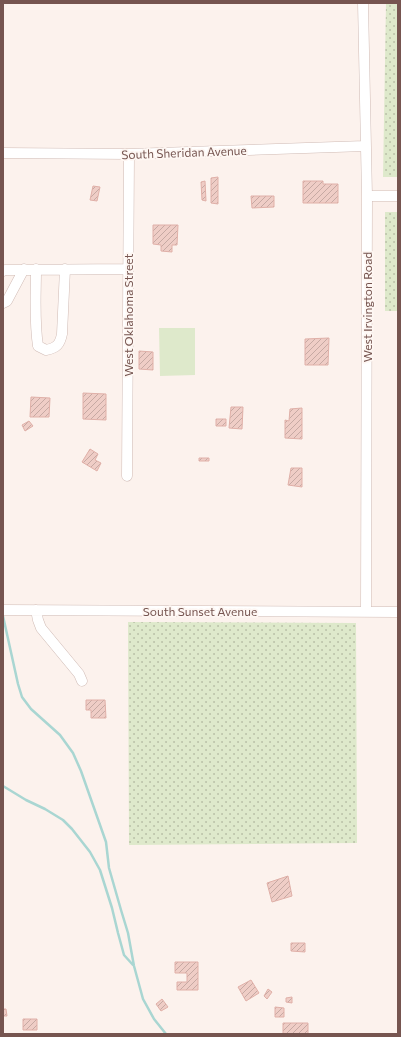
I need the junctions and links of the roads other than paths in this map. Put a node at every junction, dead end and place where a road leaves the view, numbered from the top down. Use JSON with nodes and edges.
{"nodes":[{"id":1,"x":363,"y":3,"type":"edge"},
{"id":2,"x":366,"y":146,"type":"junction"},
{"id":3,"x":3,"y":153,"type":"edge"},
{"id":4,"x":129,"y":154,"type":"junction"},
{"id":5,"x":367,"y":196,"type":"junction"},
{"id":6,"x":398,"y":196,"type":"edge"},
{"id":7,"x":24,"y":269,"type":"junction"},
{"id":8,"x":36,"y":269,"type":"junction"},
{"id":9,"x":65,"y":269,"type":"junction"},
{"id":10,"x":128,"y":269,"type":"junction"},
{"id":11,"x":3,"y":271,"type":"edge"},
{"id":12,"x":3,"y":303,"type":"edge"},
{"id":13,"x":127,"y":476,"type":"dead end"},
{"id":14,"x":3,"y":610,"type":"edge"},
{"id":15,"x":36,"y":610,"type":"junction"},
{"id":16,"x":366,"y":612,"type":"junction"},
{"id":17,"x":398,"y":612,"type":"edge"},
{"id":18,"x":82,"y":681,"type":"dead end"}],
"edges":[{"from":1,"to":2,"type":"street","name":"West Irvington Road"},
{"from":2,"to":4,"type":"street","name":"South Sheridan Avenue"},
{"from":2,"to":5,"type":"street","name":"West Irvington Road"},
{"from":3,"to":4,"type":"street","name":"South Sheridan Avenue"},
{"from":4,"to":10,"type":"street","name":"West Oklahoma Street"},
{"from":5,"to":6,"type":"street"},
{"from":5,"to":16,"type":"street","name":"West Irvington Road"},
{"from":7,"to":8,"type":"street"},
{"from":7,"to":11,"type":"street"},
{"from":7,"to":12,"type":"street"},
{"from":8,"to":9,"type":"street"},
{"from":8,"to":9,"type":"street"},
{"from":9,"to":10,"type":"street"},
{"from":10,"to":13,"type":"street","name":"West Oklahoma Street"},
{"from":14,"to":15,"type":"street","name":"South Sunset Avenue"},
{"from":15,"to":16,"type":"street","name":"South Sunset Avenue"},
{"from":15,"to":18,"type":"street"},
{"from":16,"to":17,"type":"street","name":"South Sunset Avenue"}]}
